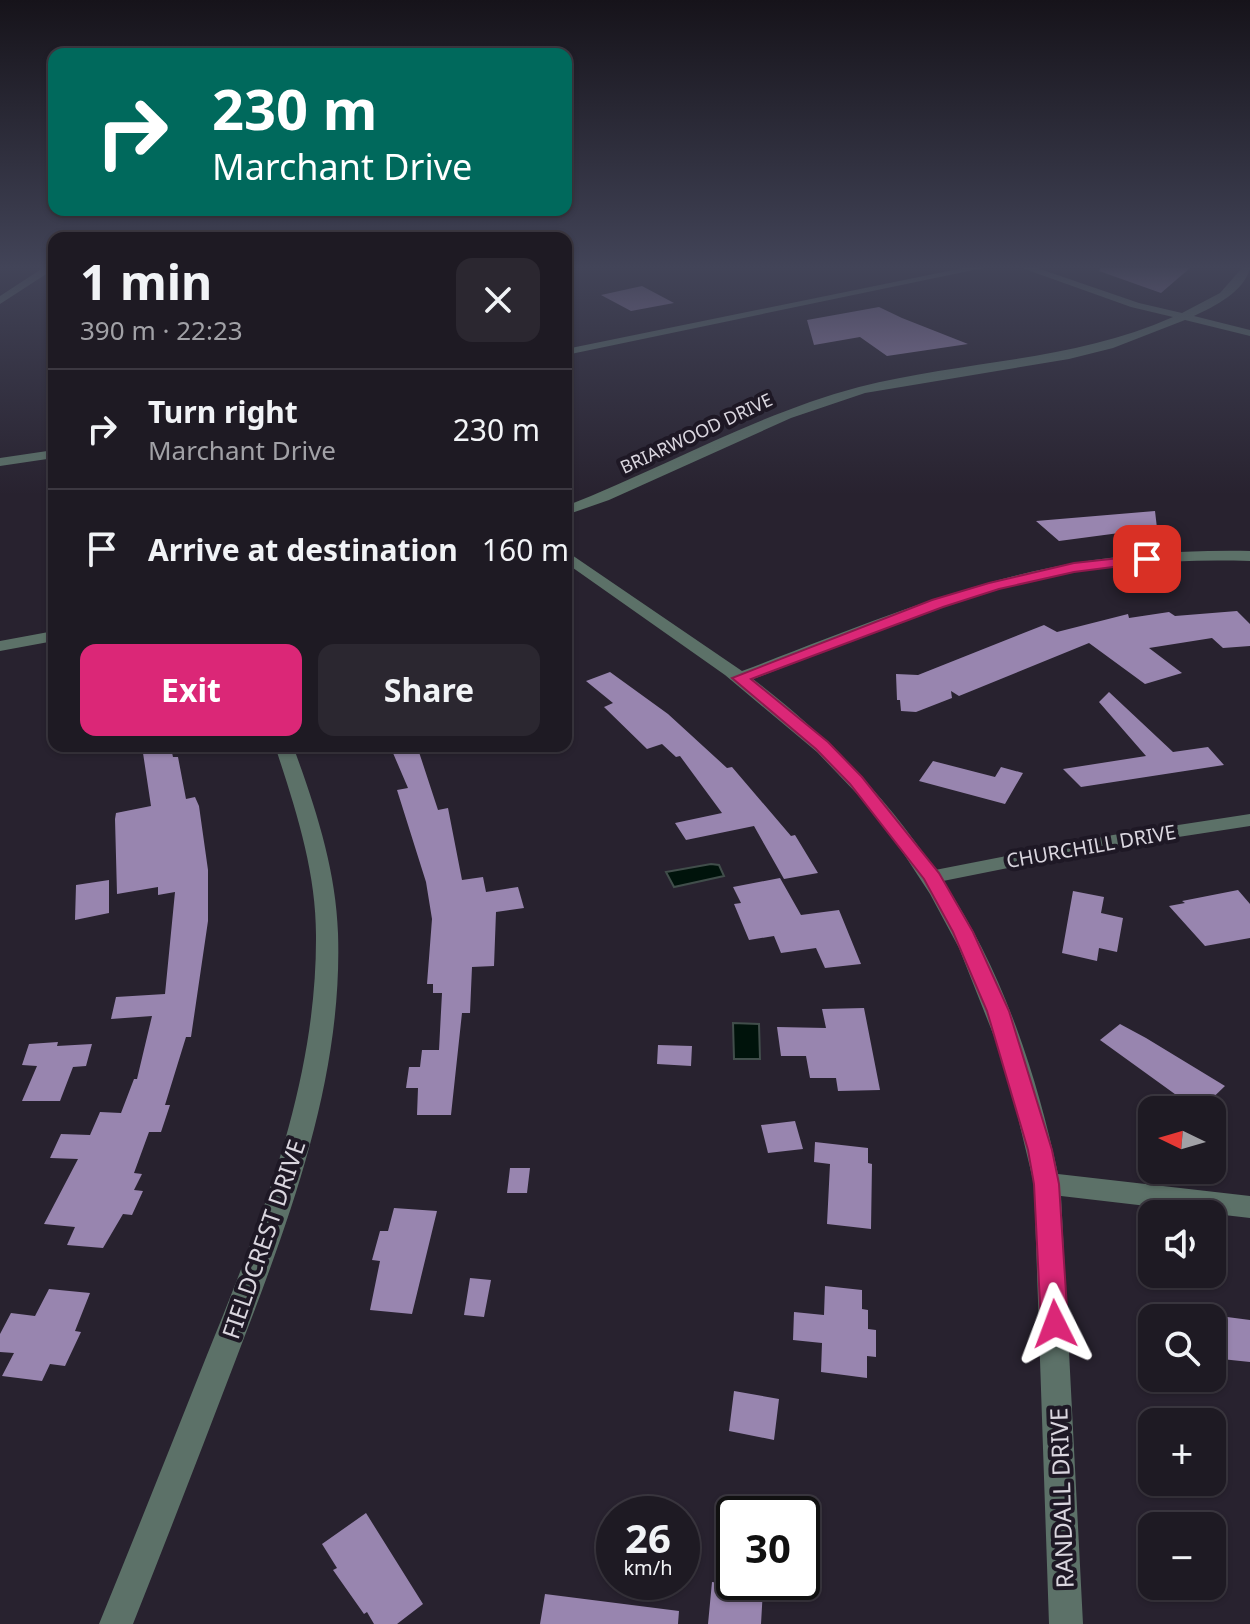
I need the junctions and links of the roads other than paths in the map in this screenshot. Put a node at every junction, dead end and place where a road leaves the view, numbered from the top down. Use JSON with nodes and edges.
{"nodes":[{"id":1,"x":606,"y":344,"type":"edge"},
{"id":2,"x":1118,"y":344,"type":"edge"},
{"id":3,"x":572,"y":351,"type":"edge"},
{"id":4,"x":48,"y":455,"type":"edge"},
{"id":5,"x":0,"y":462,"type":"edge"},
{"id":6,"x":572,"y":509,"type":"edge"},
{"id":7,"x":1250,"y":556,"type":"edge"},
{"id":8,"x":572,"y":560,"type":"edge"},
{"id":9,"x":48,"y":637,"type":"edge"},
{"id":10,"x":0,"y":646,"type":"edge"},
{"id":11,"x":740,"y":678,"type":"junction"},
{"id":12,"x":286,"y":752,"type":"edge"},
{"id":13,"x":1250,"y":820,"type":"edge"},
{"id":14,"x":932,"y":877,"type":"junction"},
{"id":15,"x":1047,"y":1184,"type":"junction"},
{"id":16,"x":1250,"y":1207,"type":"edge"},
{"id":17,"x":116,"y":1624,"type":"edge"},
{"id":18,"x":1066,"y":1624,"type":"edge"}],
"edges":[{"from":1,"to":3,"type":"street"},
{"from":2,"to":6,"type":"street","name":"BRIARWOOD DRIVE"},
{"from":4,"to":5,"type":"street"},
{"from":7,"to":11,"type":"street"},
{"from":8,"to":11,"type":"street","name":"RANDALL DRIVE"},
{"from":9,"to":10,"type":"street"},
{"from":11,"to":14,"type":"street","name":"RANDALL DRIVE"},
{"from":12,"to":17,"type":"street","name":"FIELDCREST DRIVE"},
{"from":13,"to":14,"type":"street","name":"CHURCHILL DRIVE"},
{"from":14,"to":15,"type":"street","name":"RANDALL DRIVE"},
{"from":15,"to":16,"type":"street"},
{"from":15,"to":18,"type":"street","name":"RANDALL DRIVE"}]}
